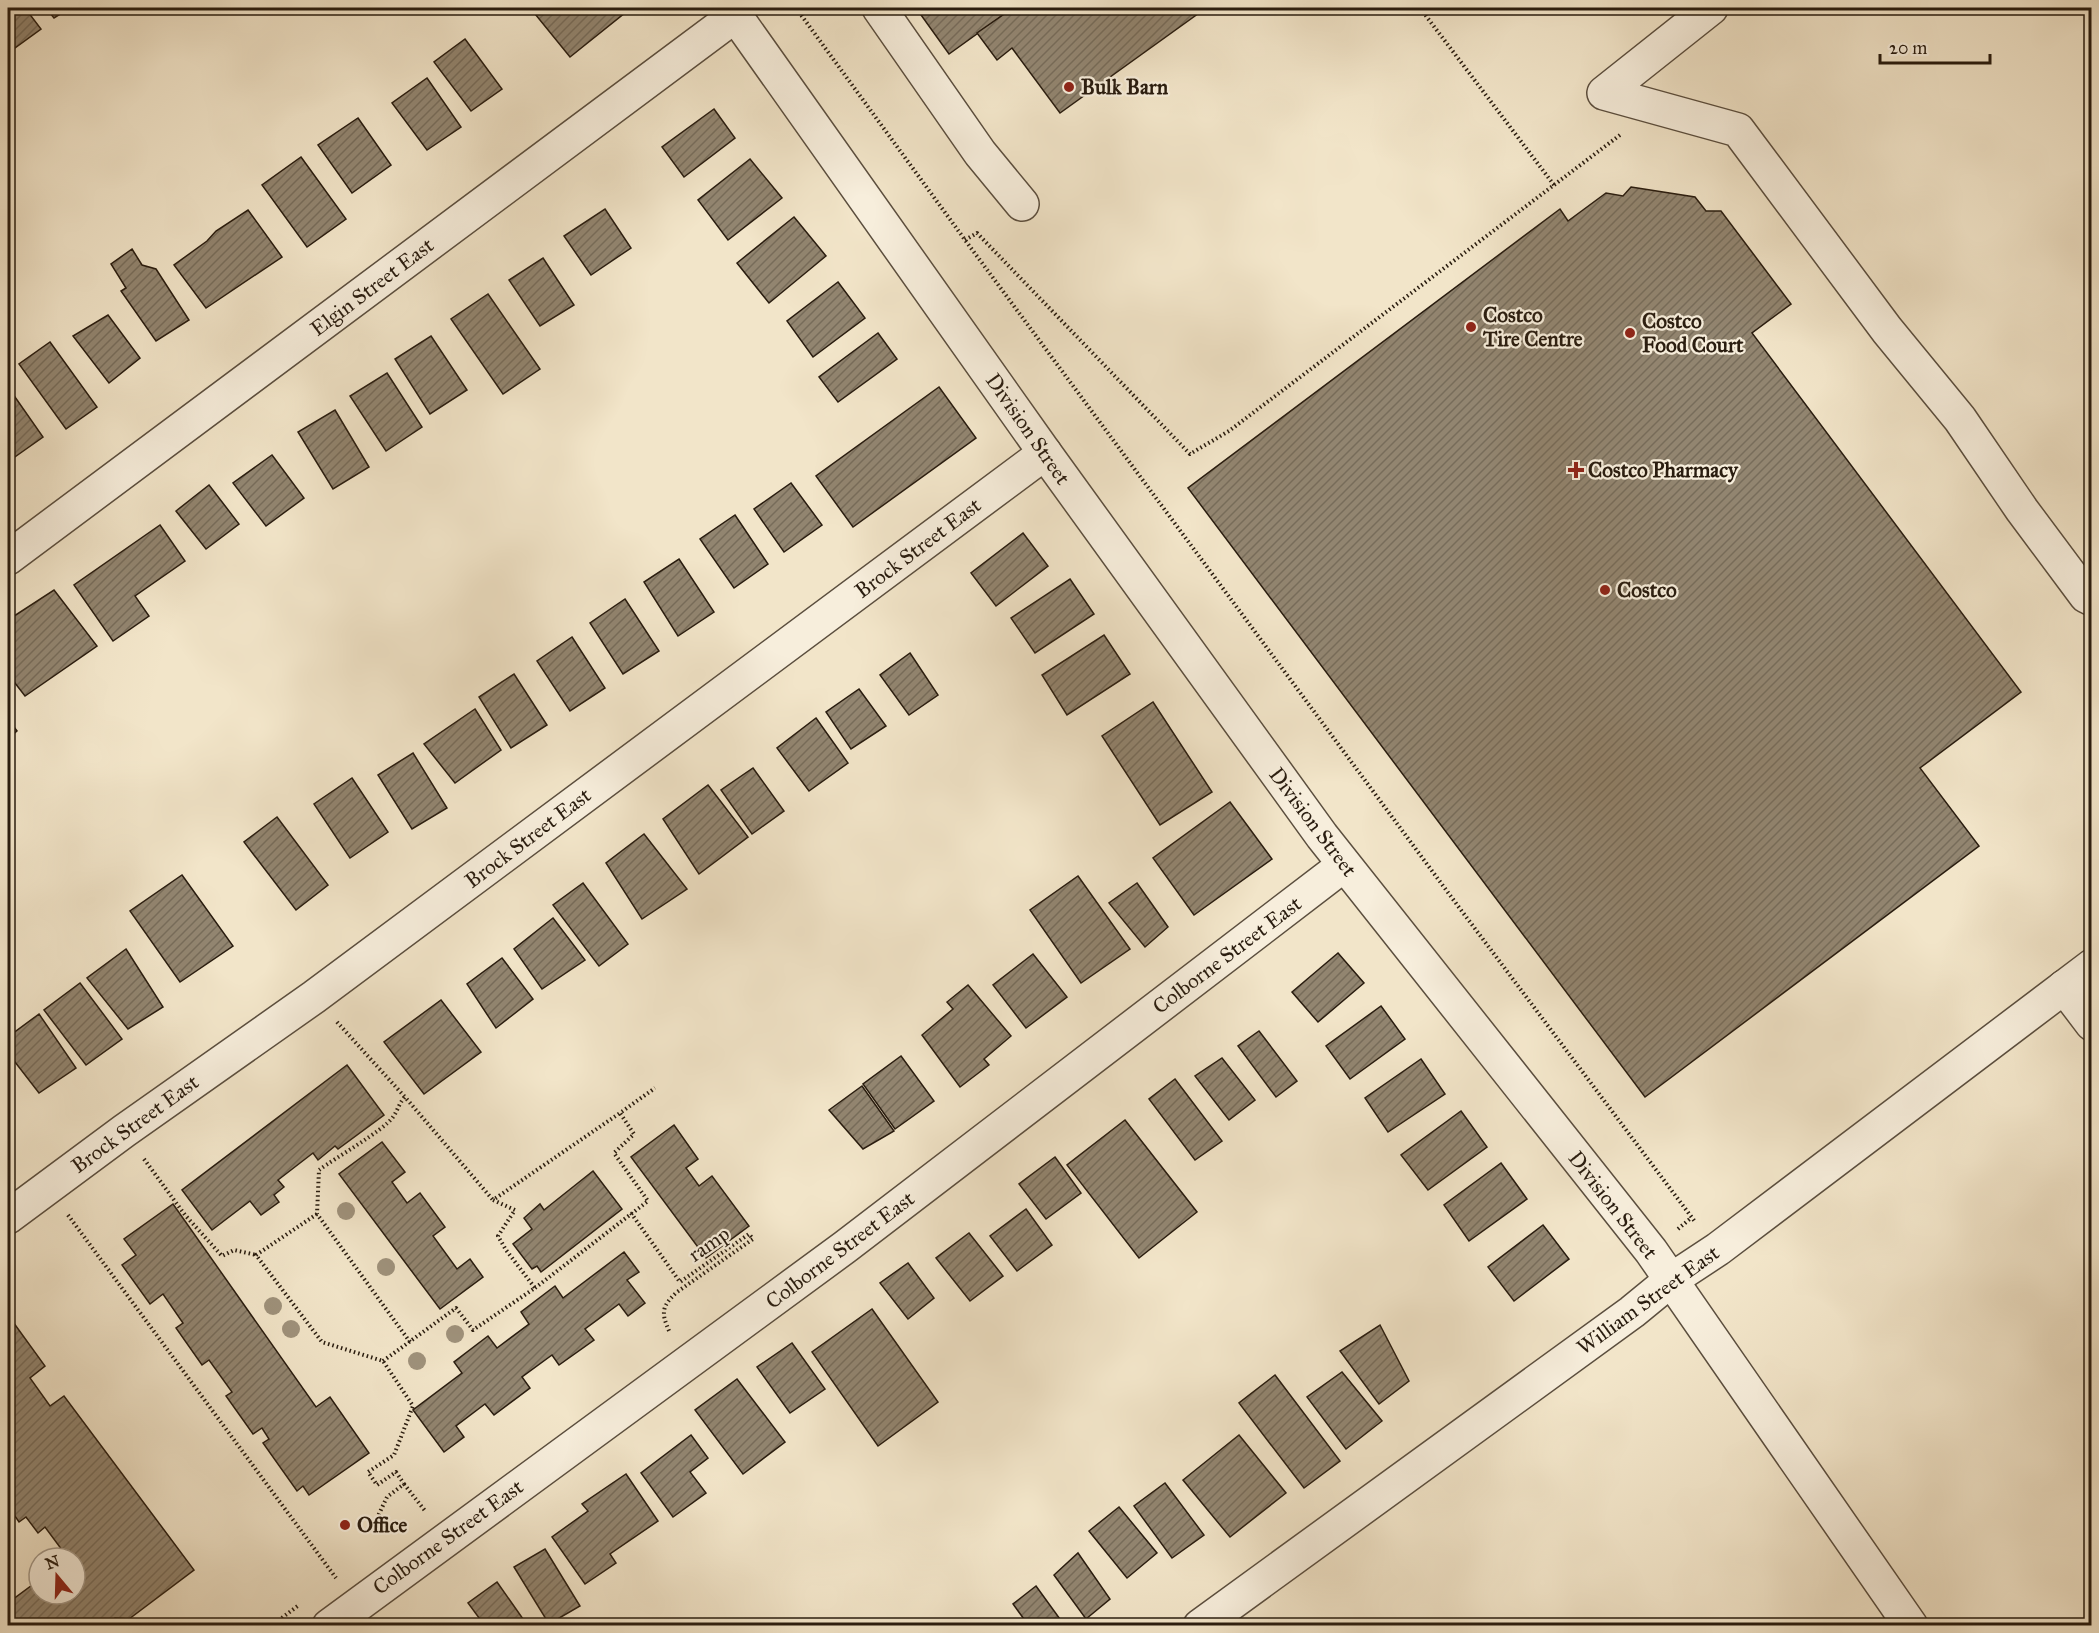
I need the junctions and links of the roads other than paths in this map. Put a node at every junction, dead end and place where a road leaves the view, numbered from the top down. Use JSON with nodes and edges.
{"nodes":[{"id":1,"x":879,"y":8,"type":"edge"},
{"id":2,"x":1711,"y":8,"type":"edge"},
{"id":3,"x":733,"y":11,"type":"edge"},
{"id":4,"x":1022,"y":204,"type":"dead end"},
{"id":5,"x":1045,"y":453,"type":"junction"},
{"id":6,"x":8,"y":558,"type":"edge"},
{"id":7,"x":2091,"y":598,"type":"edge"},
{"id":8,"x":1344,"y":865,"type":"junction"},
{"id":9,"x":2091,"y":966,"type":"edge"},
{"id":10,"x":2064,"y":987,"type":"junction"},
{"id":11,"x":2091,"y":1024,"type":"edge"},
{"id":12,"x":8,"y":1217,"type":"edge"},
{"id":13,"x":1671,"y":1280,"type":"junction"},
{"id":14,"x":329,"y":1626,"type":"edge"},
{"id":15,"x":1200,"y":1626,"type":"edge"},
{"id":16,"x":1911,"y":1626,"type":"edge"}],
"edges":[{"from":1,"to":4,"type":"street"},
{"from":2,"to":7,"type":"street"},
{"from":3,"to":5,"type":"street","name":"Division Street"},
{"from":3,"to":6,"type":"street","name":"Elgin Street East"},
{"from":5,"to":8,"type":"street","name":"Division Street"},
{"from":5,"to":12,"type":"street","name":"Brock Street East"},
{"from":8,"to":13,"type":"street","name":"Division Street"},
{"from":8,"to":14,"type":"street","name":"Colborne Street East"},
{"from":9,"to":10,"type":"street","name":"William Street East"},
{"from":10,"to":11,"type":"street"},
{"from":10,"to":13,"type":"street","name":"William Street East"},
{"from":13,"to":15,"type":"street","name":"William Street East"},
{"from":13,"to":16,"type":"street","name":"Division Street"}]}
